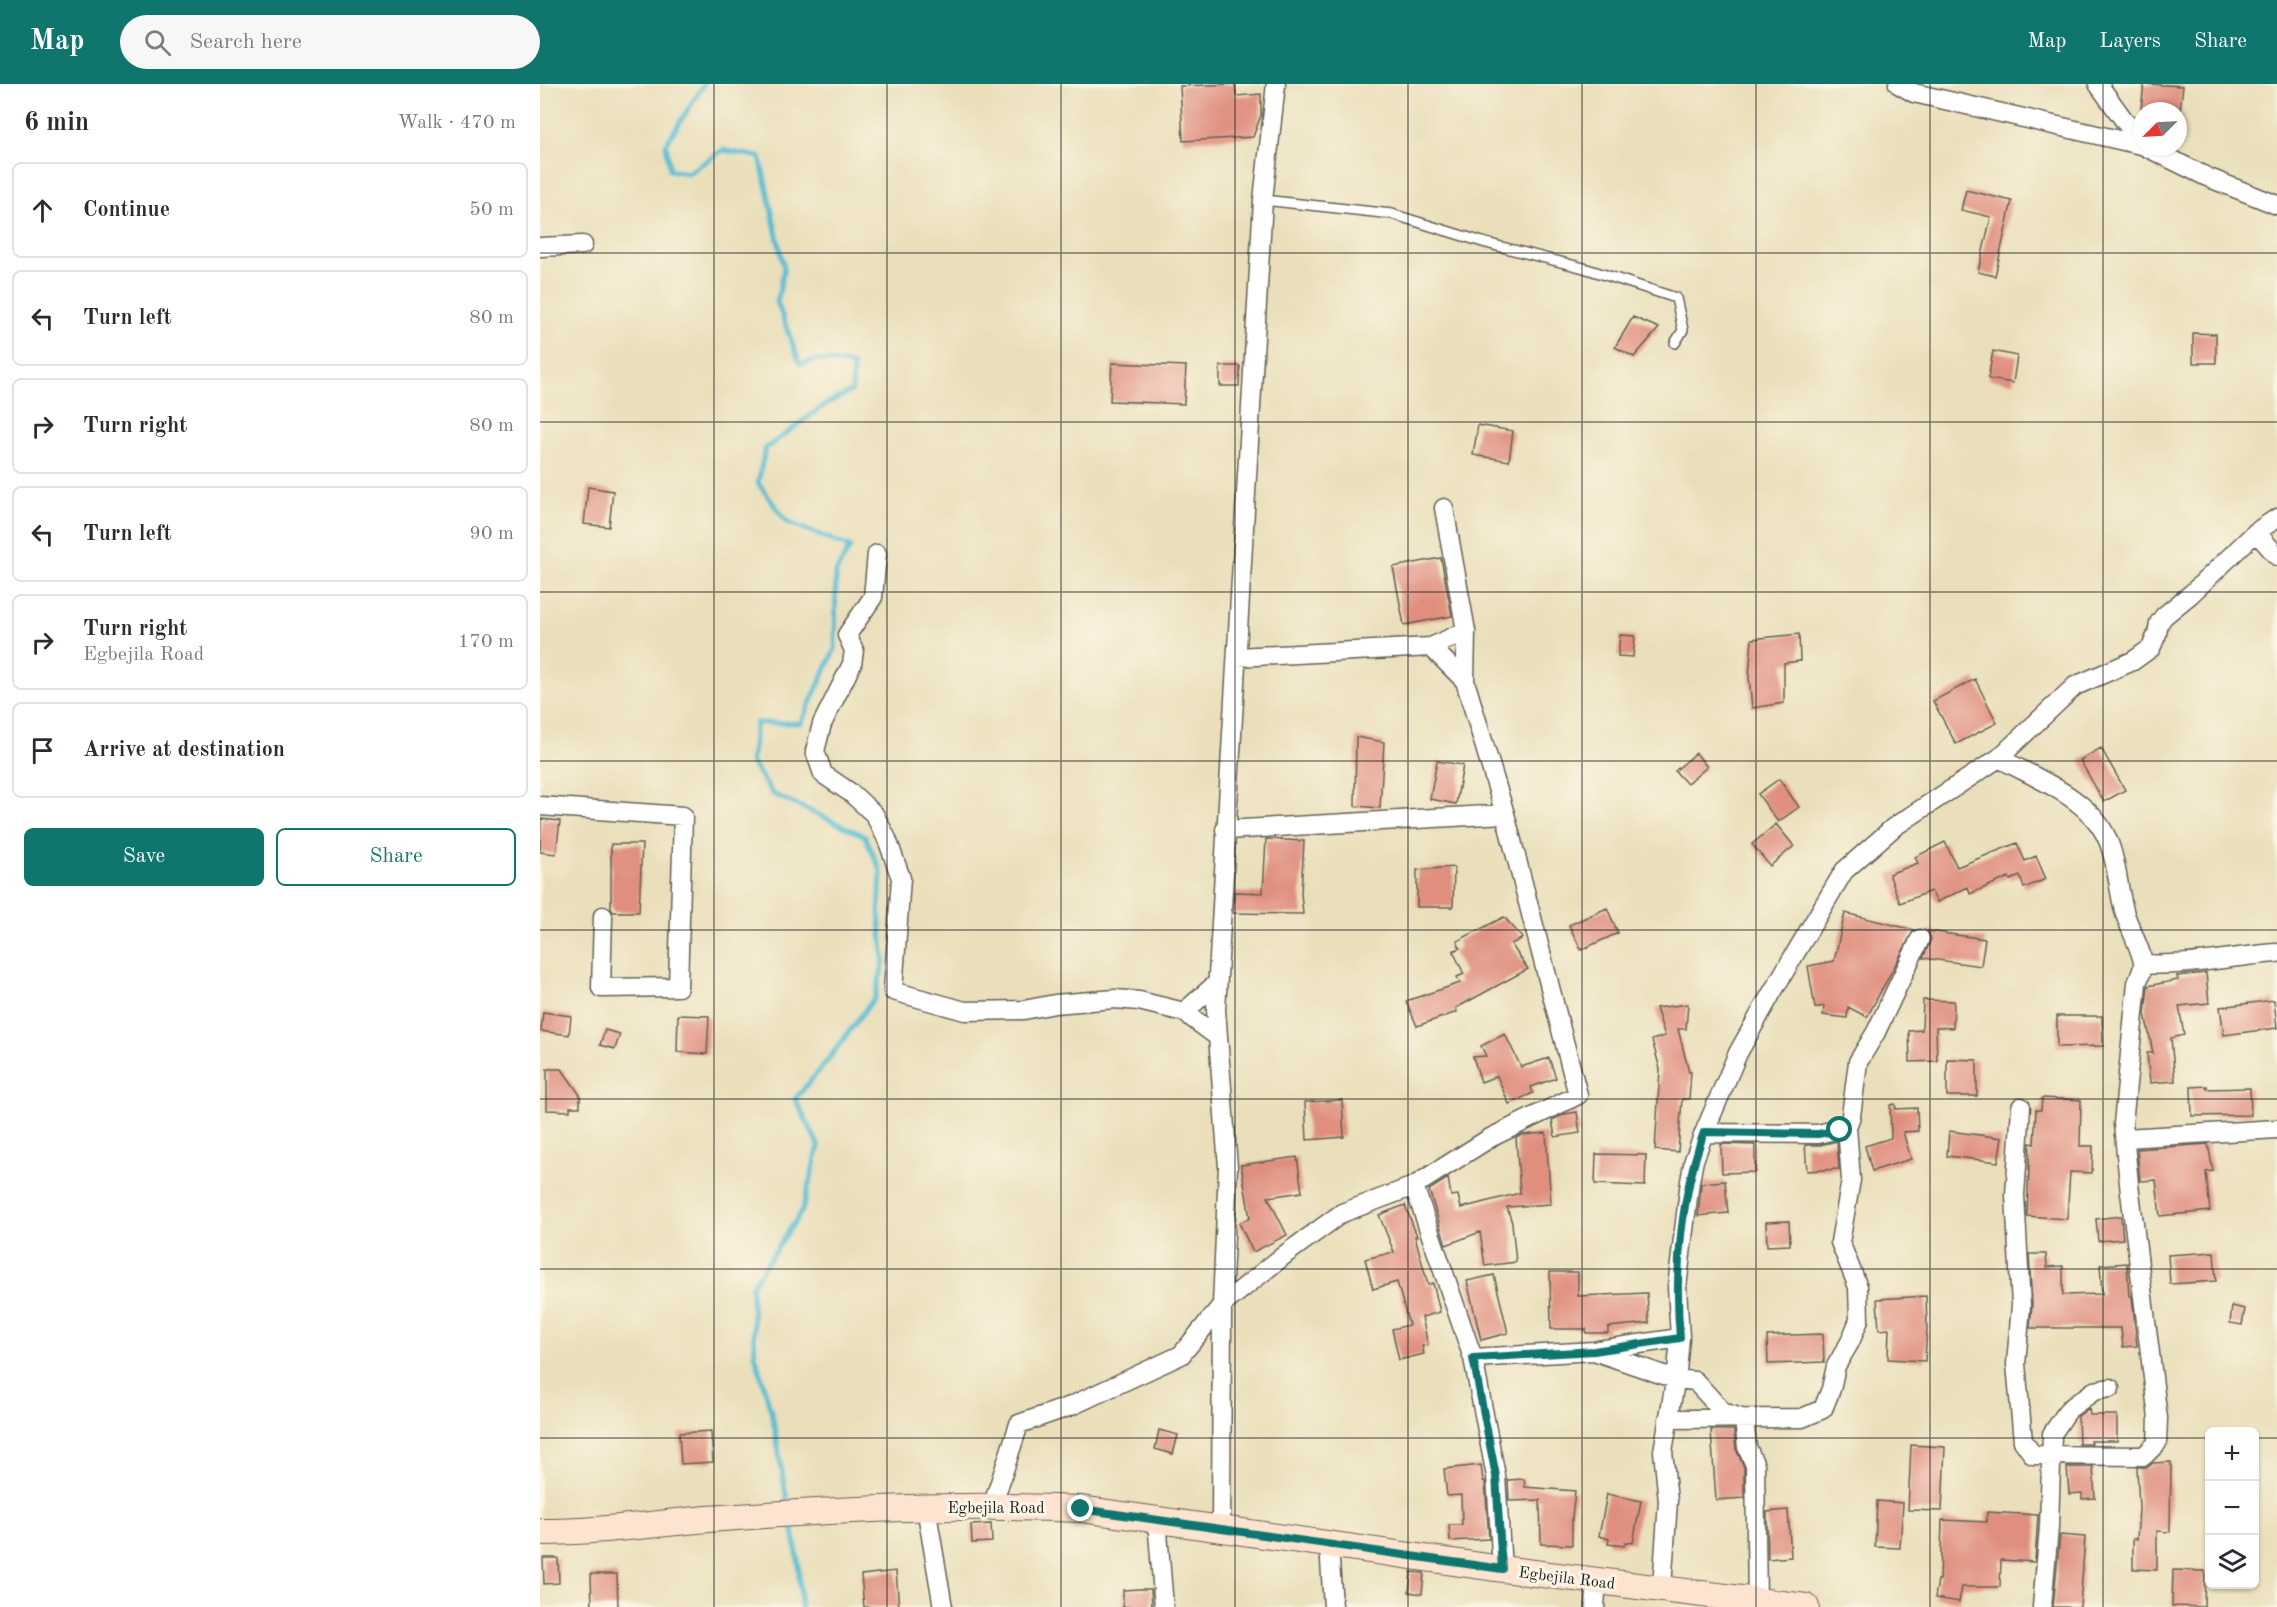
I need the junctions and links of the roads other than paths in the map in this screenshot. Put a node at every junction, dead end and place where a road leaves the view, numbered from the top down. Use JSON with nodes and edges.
{"nodes":[{"id":1,"x":1276,"y":84,"type":"edge"},
{"id":2,"x":1898,"y":84,"type":"edge"},
{"id":3,"x":2098,"y":84,"type":"edge"},
{"id":4,"x":2133,"y":133,"type":"edge"},
{"id":5,"x":2133,"y":143,"type":"edge"},
{"id":6,"x":2164,"y":156,"type":"edge"},
{"id":7,"x":1263,"y":200,"type":"junction"},
{"id":8,"x":2277,"y":205,"type":"edge"},
{"id":9,"x":583,"y":245,"type":"dead end"},
{"id":10,"x":540,"y":247,"type":"edge"},
{"id":11,"x":1675,"y":343,"type":"dead end"},
{"id":12,"x":1444,"y":508,"type":"dead end"},
{"id":13,"x":2277,"y":518,"type":"edge"},
{"id":14,"x":2256,"y":532,"type":"junction"},
{"id":15,"x":877,"y":554,"type":"dead end"},
{"id":16,"x":2277,"y":556,"type":"edge"},
{"id":17,"x":1466,"y":631,"type":"junction"},
{"id":18,"x":1431,"y":647,"type":"junction"},
{"id":19,"x":1237,"y":657,"type":"junction"},
{"id":20,"x":1466,"y":681,"type":"junction"},
{"id":21,"x":1999,"y":758,"type":"junction"},
{"id":22,"x":540,"y":807,"type":"edge"},
{"id":23,"x":1505,"y":814,"type":"junction"},
{"id":24,"x":1225,"y":830,"type":"junction"},
{"id":25,"x":603,"y":916,"type":"dead end"},
{"id":26,"x":1920,"y":939,"type":"dead end"},
{"id":27,"x":2277,"y":953,"type":"edge"},
{"id":28,"x":2143,"y":964,"type":"junction"},
{"id":29,"x":1217,"y":984,"type":"junction"},
{"id":30,"x":1185,"y":1012,"type":"junction"},
{"id":31,"x":1218,"y":1037,"type":"junction"},
{"id":32,"x":2021,"y":1107,"type":"dead end"},
{"id":33,"x":1846,"y":1127,"type":"junction"},
{"id":34,"x":2277,"y":1129,"type":"edge"},
{"id":35,"x":1704,"y":1132,"type":"junction"},
{"id":36,"x":2125,"y":1138,"type":"junction"},
{"id":37,"x":1414,"y":1186,"type":"junction"},
{"id":38,"x":1222,"y":1305,"type":"junction"},
{"id":39,"x":1680,"y":1338,"type":"junction"},
{"id":40,"x":1594,"y":1351,"type":"junction"},
{"id":41,"x":1473,"y":1358,"type":"junction"},
{"id":42,"x":1676,"y":1379,"type":"junction"},
{"id":43,"x":2110,"y":1388,"type":"dead end"},
{"id":44,"x":1668,"y":1419,"type":"junction"},
{"id":45,"x":1744,"y":1419,"type":"junction"},
{"id":46,"x":2051,"y":1456,"type":"junction"},
{"id":47,"x":926,"y":1507,"type":"junction"},
{"id":48,"x":992,"y":1507,"type":"junction"},
{"id":49,"x":1157,"y":1520,"type":"junction"},
{"id":50,"x":1221,"y":1530,"type":"junction"},
{"id":51,"x":540,"y":1532,"type":"edge"},
{"id":52,"x":1329,"y":1545,"type":"junction"},
{"id":53,"x":1502,"y":1569,"type":"junction"},
{"id":54,"x":1597,"y":1580,"type":"junction"},
{"id":55,"x":1662,"y":1588,"type":"junction"},
{"id":56,"x":1757,"y":1601,"type":"junction"},
{"id":57,"x":943,"y":1607,"type":"edge"},
{"id":58,"x":1164,"y":1607,"type":"edge"},
{"id":59,"x":1333,"y":1607,"type":"edge"},
{"id":60,"x":1595,"y":1607,"type":"edge"},
{"id":61,"x":1806,"y":1607,"type":"edge"},
{"id":62,"x":2042,"y":1607,"type":"edge"}],
"edges":[{"from":1,"to":7,"type":"street"},
{"from":2,"to":5,"type":"street"},
{"from":3,"to":4,"type":"street"},
{"from":6,"to":8,"type":"street"},
{"from":7,"to":11,"type":"lane"},
{"from":7,"to":19,"type":"street"},
{"from":9,"to":10,"type":"street"},
{"from":12,"to":17,"type":"street"},
{"from":13,"to":14,"type":"street"},
{"from":14,"to":16,"type":"street"},
{"from":14,"to":21,"type":"street"},
{"from":15,"to":30,"type":"street"},
{"from":17,"to":18,"type":"street"},
{"from":17,"to":20,"type":"street"},
{"from":18,"to":19,"type":"street"},
{"from":18,"to":20,"type":"street"},
{"from":19,"to":24,"type":"street"},
{"from":20,"to":23,"type":"street"},
{"from":21,"to":28,"type":"street"},
{"from":21,"to":35,"type":"street"},
{"from":22,"to":25,"type":"street"},
{"from":23,"to":24,"type":"street"},
{"from":23,"to":37,"type":"street"},
{"from":24,"to":29,"type":"street"},
{"from":26,"to":33,"type":"street"},
{"from":27,"to":28,"type":"street"},
{"from":28,"to":36,"type":"street"},
{"from":29,"to":30,"type":"street"},
{"from":29,"to":31,"type":"street"},
{"from":30,"to":31,"type":"street"},
{"from":31,"to":38,"type":"street"},
{"from":32,"to":46,"type":"street"},
{"from":33,"to":35,"type":"street"},
{"from":33,"to":45,"type":"street"},
{"from":34,"to":36,"type":"street"},
{"from":35,"to":39,"type":"street"},
{"from":36,"to":46,"type":"street"},
{"from":37,"to":38,"type":"street"},
{"from":37,"to":41,"type":"street"},
{"from":38,"to":48,"type":"street"},
{"from":38,"to":50,"type":"street"},
{"from":39,"to":40,"type":"street"},
{"from":39,"to":42,"type":"street"},
{"from":40,"to":41,"type":"street"},
{"from":40,"to":42,"type":"street"},
{"from":41,"to":53,"type":"street"},
{"from":42,"to":44,"type":"street"},
{"from":42,"to":45,"type":"street"},
{"from":43,"to":46,"type":"street"},
{"from":44,"to":45,"type":"street"},
{"from":44,"to":55,"type":"street"},
{"from":45,"to":56,"type":"street"},
{"from":46,"to":62,"type":"street"},
{"from":47,"to":48,"type":"street","name":"Egbejila Road"},
{"from":47,"to":51,"type":"street","name":"Egbejila Road"},
{"from":47,"to":57,"type":"street"},
{"from":48,"to":49,"type":"street","name":"Egbejila Road"},
{"from":49,"to":50,"type":"street","name":"Egbejila Road"},
{"from":49,"to":58,"type":"street"},
{"from":50,"to":52,"type":"street","name":"Egbejila Road"},
{"from":52,"to":53,"type":"street","name":"Egbejila Road"},
{"from":52,"to":59,"type":"street"},
{"from":53,"to":54,"type":"street","name":"Egbejila Road"},
{"from":54,"to":55,"type":"street","name":"Egbejila Road"},
{"from":54,"to":60,"type":"street"},
{"from":55,"to":56,"type":"street","name":"Egbejila Road"},
{"from":56,"to":61,"type":"street","name":"Egbejila Road"}]}
